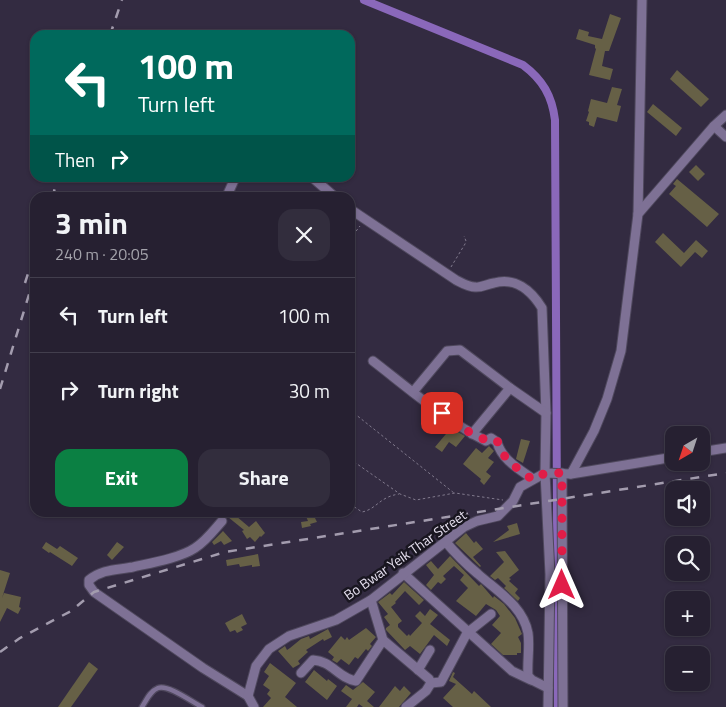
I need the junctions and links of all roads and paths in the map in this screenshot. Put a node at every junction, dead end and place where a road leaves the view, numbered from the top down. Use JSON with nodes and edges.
{"nodes":[{"id":1,"x":642,"y":0,"type":"edge"},
{"id":2,"x":726,"y":115,"type":"edge"},
{"id":3,"x":714,"y":126,"type":"junction"},
{"id":4,"x":726,"y":137,"type":"edge"},
{"id":5,"x":318,"y":182,"type":"edge"},
{"id":6,"x":329,"y":192,"type":"edge"},
{"id":7,"x":355,"y":212,"type":"edge"},
{"id":8,"x":638,"y":214,"type":"junction"},
{"id":9,"x":365,"y":219,"type":"junction"},
{"id":10,"x":355,"y":232,"type":"edge"},
{"id":11,"x":464,"y":236,"type":"dead end"},
{"id":12,"x":448,"y":274,"type":"junction"},
{"id":13,"x":373,"y":361,"type":"dead end"},
{"id":14,"x":510,"y":388,"type":"junction"},
{"id":15,"x":413,"y":392,"type":"junction"},
{"id":16,"x":546,"y":413,"type":"junction"},
{"id":17,"x":355,"y":414,"type":"edge"},
{"id":18,"x":472,"y":434,"type":"junction"},
{"id":19,"x":726,"y":448,"type":"edge"},
{"id":20,"x":710,"y":451,"type":"edge"},
{"id":21,"x":665,"y":458,"type":"edge"},
{"id":22,"x":355,"y":462,"type":"edge"},
{"id":23,"x":548,"y":473,"type":"junction"},
{"id":24,"x":566,"y":474,"type":"junction"},
{"id":25,"x":533,"y":480,"type":"junction"},
{"id":26,"x":455,"y":493,"type":"junction"},
{"id":27,"x":400,"y":494,"type":"junction"},
{"id":28,"x":513,"y":501,"type":"junction"},
{"id":29,"x":355,"y":507,"type":"edge"},
{"id":30,"x":222,"y":521,"type":"dead end"},
{"id":31,"x":446,"y":541,"type":"junction"},
{"id":32,"x":404,"y":573,"type":"junction"},
{"id":33,"x":370,"y":600,"type":"junction"},
{"id":34,"x":491,"y":614,"type":"dead end"},
{"id":35,"x":467,"y":633,"type":"junction"},
{"id":36,"x":383,"y":640,"type":"junction"},
{"id":37,"x":430,"y":650,"type":"dead end"},
{"id":38,"x":418,"y":670,"type":"junction"},
{"id":39,"x":301,"y":673,"type":"dead end"},
{"id":40,"x":532,"y":680,"type":"junction"},
{"id":41,"x":431,"y":682,"type":"junction"},
{"id":42,"x":554,"y":695,"type":"junction"},
{"id":43,"x":248,"y":696,"type":"junction"},
{"id":44,"x":142,"y":707,"type":"edge"},
{"id":45,"x":202,"y":707,"type":"edge"},
{"id":46,"x":254,"y":707,"type":"edge"},
{"id":47,"x":406,"y":707,"type":"edge"},
{"id":48,"x":548,"y":707,"type":"edge"},
{"id":49,"x":563,"y":707,"type":"edge"}],
"edges":[{"from":1,"to":8,"type":"street"},
{"from":2,"to":3,"type":"street"},
{"from":3,"to":4,"type":"street"},
{"from":3,"to":8,"type":"street"},
{"from":5,"to":6,"type":"street"},
{"from":7,"to":9,"type":"street"},
{"from":8,"to":24,"type":"street"},
{"from":9,"to":10,"type":"path"},
{"from":9,"to":12,"type":"street"},
{"from":11,"to":12,"type":"path"},
{"from":12,"to":16,"type":"street"},
{"from":13,"to":15,"type":"street"},
{"from":14,"to":15,"type":"street"},
{"from":14,"to":16,"type":"street"},
{"from":14,"to":18,"type":"street"},
{"from":15,"to":18,"type":"street"},
{"from":16,"to":23,"type":"street"},
{"from":17,"to":26,"type":"path"},
{"from":18,"to":25,"type":"street"},
{"from":19,"to":20,"type":"street"},
{"from":21,"to":24,"type":"street"},
{"from":22,"to":27,"type":"path"},
{"from":23,"to":24,"type":"street"},
{"from":23,"to":25,"type":"street","name":"Bo Bwar Yeik Thar Street"},
{"from":23,"to":42,"type":"street"},
{"from":24,"to":42,"type":"street"},
{"from":25,"to":28,"type":"street","name":"Bo Bwar Yeik Thar Street"},
{"from":26,"to":27,"type":"path"},
{"from":26,"to":28,"type":"path"},
{"from":27,"to":29,"type":"path"},
{"from":28,"to":31,"type":"street","name":"Bo Bwar Yeik Thar Street"},
{"from":30,"to":43,"type":"street"},
{"from":31,"to":32,"type":"street","name":"Bo Bwar Yeik Thar Street"},
{"from":31,"to":40,"type":"street"},
{"from":32,"to":33,"type":"street","name":"Bo Bwar Yeik Thar Street"},
{"from":32,"to":35,"type":"street"},
{"from":33,"to":36,"type":"street"},
{"from":33,"to":43,"type":"street","name":"Bo Bwar Yeik Thar Street"},
{"from":34,"to":35,"type":"street"},
{"from":35,"to":40,"type":"street"},
{"from":35,"to":41,"type":"street"},
{"from":36,"to":38,"type":"street"},
{"from":36,"to":39,"type":"street"},
{"from":37,"to":38,"type":"street"},
{"from":38,"to":41,"type":"street"},
{"from":40,"to":42,"type":"street"},
{"from":41,"to":47,"type":"street"},
{"from":42,"to":48,"type":"street"},
{"from":42,"to":49,"type":"street"},
{"from":43,"to":46,"type":"street"},
{"from":44,"to":45,"type":"lane"}]}
